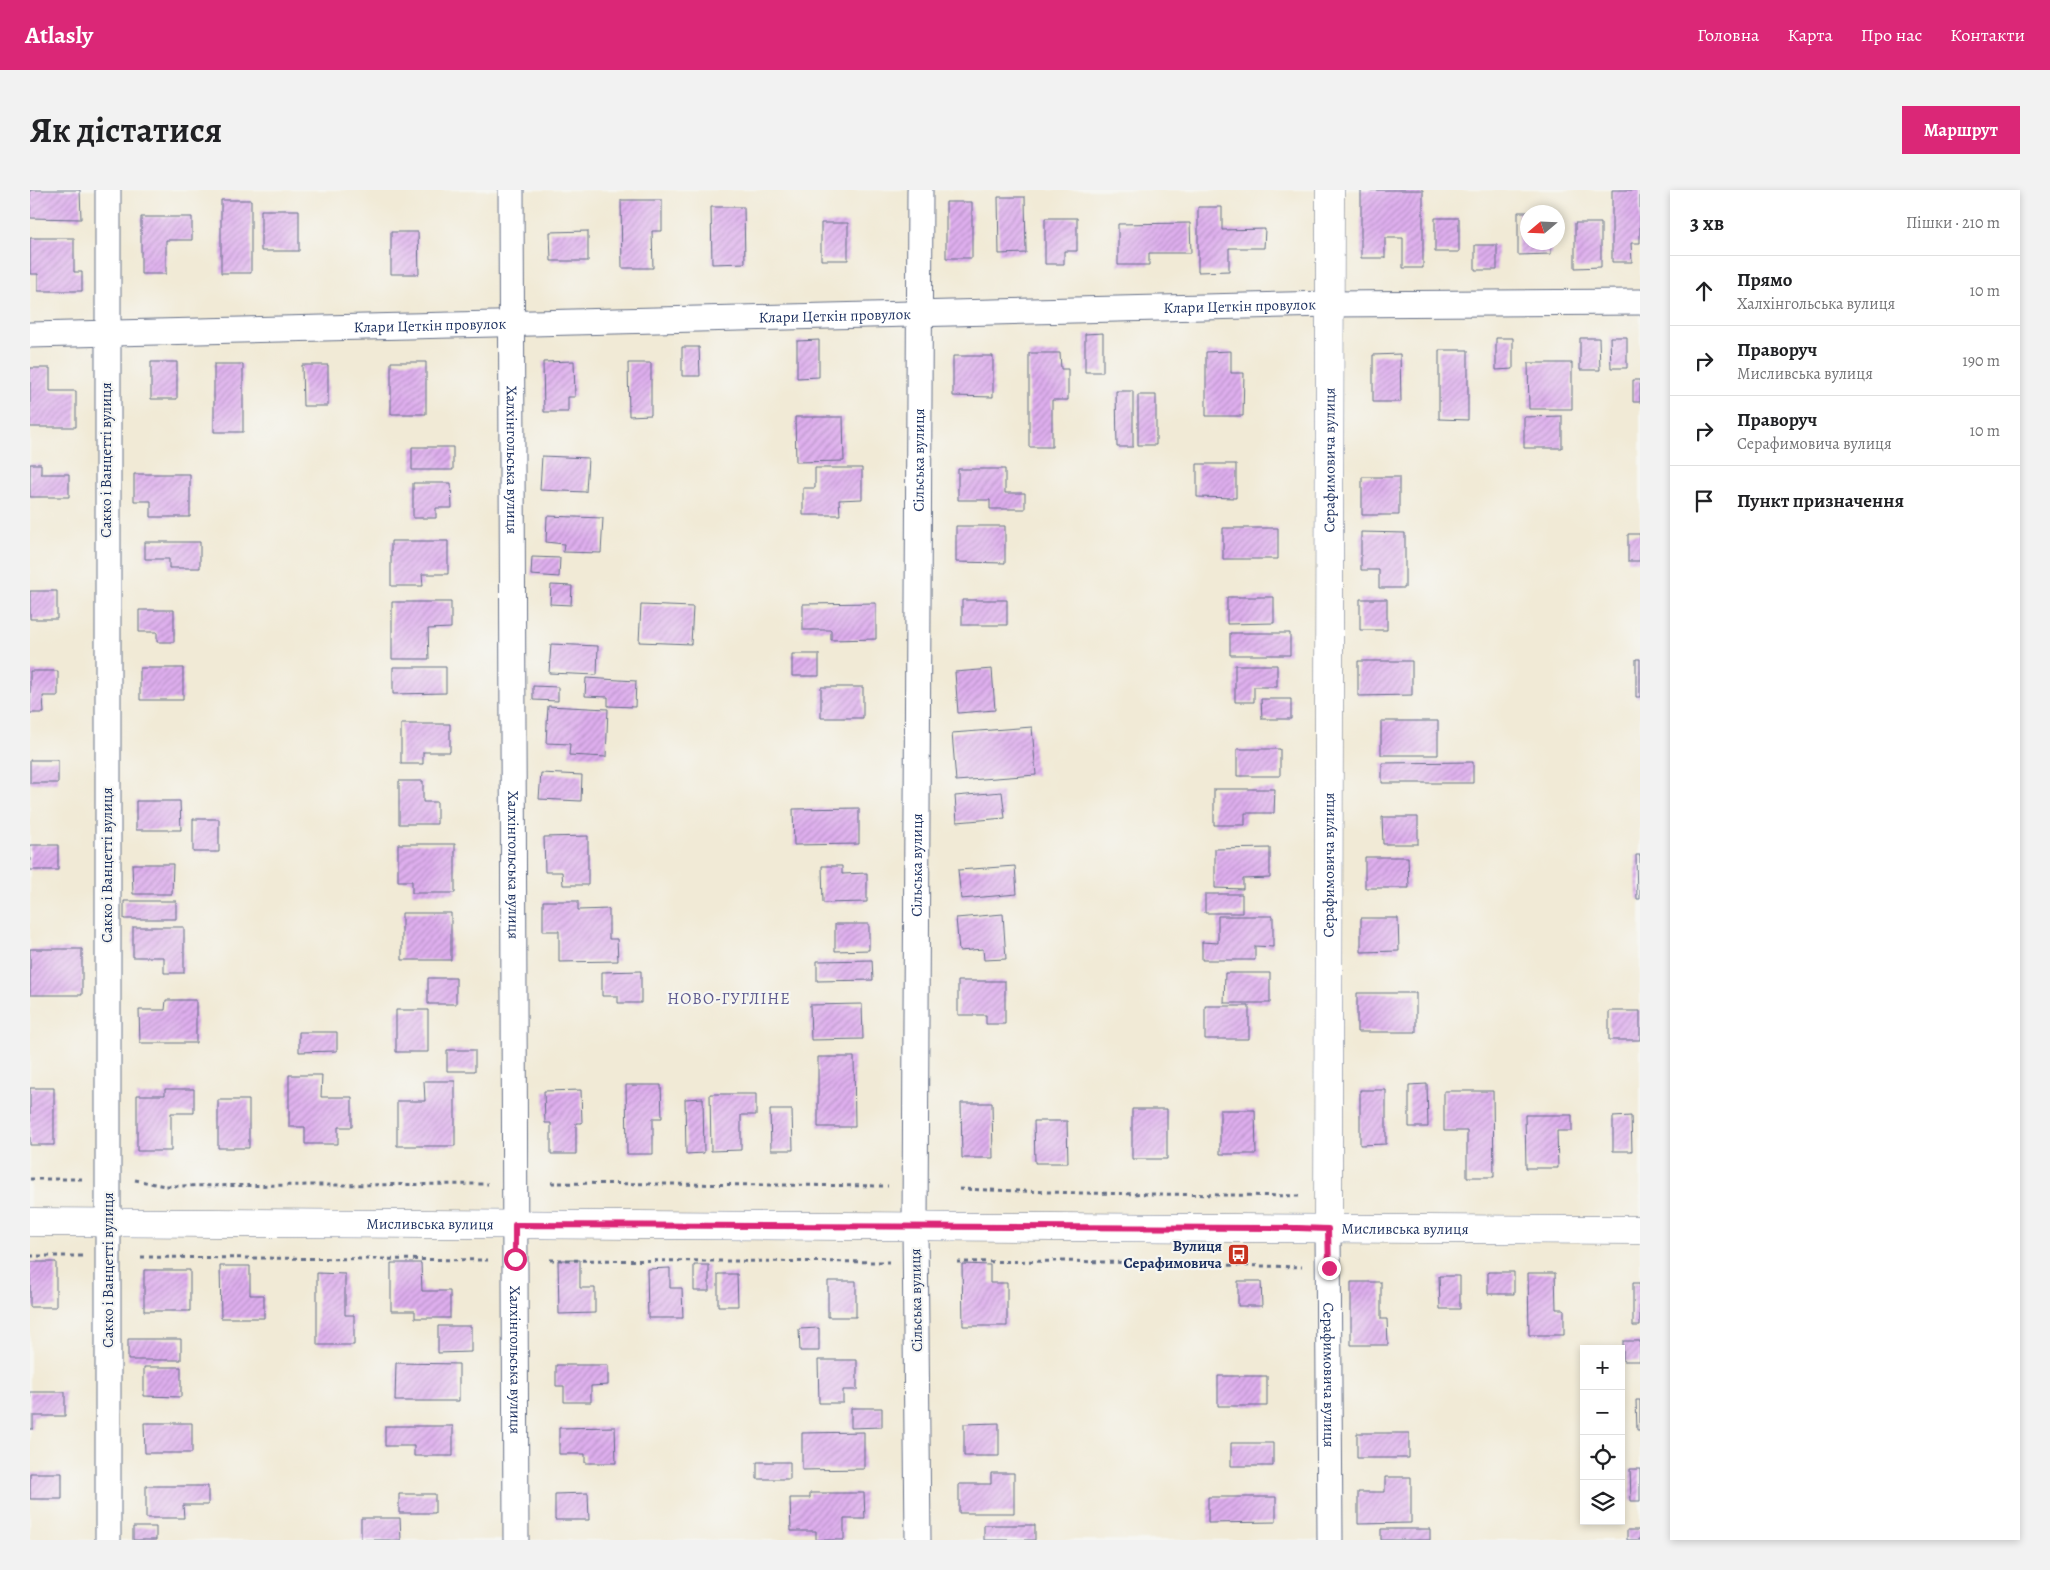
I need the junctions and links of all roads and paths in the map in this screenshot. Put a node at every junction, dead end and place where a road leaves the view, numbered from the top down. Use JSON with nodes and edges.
{"nodes":[{"id":1,"x":108,"y":190,"type":"edge"},
{"id":2,"x":511,"y":190,"type":"edge"},
{"id":3,"x":920,"y":190,"type":"edge"},
{"id":4,"x":1330,"y":190,"type":"edge"},
{"id":5,"x":1640,"y":302,"type":"edge"},
{"id":6,"x":1329,"y":304,"type":"junction"},
{"id":7,"x":920,"y":314,"type":"junction"},
{"id":8,"x":510,"y":324,"type":"junction"},
{"id":9,"x":106,"y":334,"type":"junction"},
{"id":10,"x":30,"y":335,"type":"edge"},
{"id":11,"x":30,"y":1179,"type":"edge"},
{"id":12,"x":88,"y":1180,"type":"dead end"},
{"id":13,"x":135,"y":1180,"type":"dead end"},
{"id":14,"x":551,"y":1183,"type":"dead end"},
{"id":15,"x":493,"y":1184,"type":"dead end"},
{"id":16,"x":891,"y":1186,"type":"dead end"},
{"id":17,"x":959,"y":1189,"type":"dead end"},
{"id":18,"x":1308,"y":1196,"type":"dead end"},
{"id":19,"x":30,"y":1222,"type":"edge"},
{"id":20,"x":108,"y":1223,"type":"junction"},
{"id":21,"x":515,"y":1225,"type":"junction"},
{"id":22,"x":915,"y":1227,"type":"junction"},
{"id":23,"x":1328,"y":1229,"type":"junction"},
{"id":24,"x":1640,"y":1230,"type":"edge"},
{"id":25,"x":30,"y":1256,"type":"edge"},
{"id":26,"x":88,"y":1256,"type":"dead end"},
{"id":27,"x":141,"y":1257,"type":"dead end"},
{"id":28,"x":496,"y":1260,"type":"dead end"},
{"id":29,"x":550,"y":1260,"type":"dead end"},
{"id":30,"x":897,"y":1262,"type":"dead end"},
{"id":31,"x":957,"y":1262,"type":"dead end"},
{"id":32,"x":1287,"y":1266,"type":"dead end"},
{"id":33,"x":108,"y":1540,"type":"edge"},
{"id":34,"x":516,"y":1540,"type":"edge"},
{"id":35,"x":918,"y":1540,"type":"edge"},
{"id":36,"x":1330,"y":1540,"type":"edge"}],
"edges":[{"from":1,"to":9,"type":"street","name":"Сакко і Ванцетті вулиця"},
{"from":2,"to":8,"type":"street","name":"Халхінгольська вулиця"},
{"from":3,"to":7,"type":"street","name":"Сільська вулиця"},
{"from":4,"to":6,"type":"street","name":"Серафимовича вулиця"},
{"from":5,"to":6,"type":"street","name":"Клари Цеткін провулок"},
{"from":6,"to":7,"type":"street","name":"Клари Цеткін провулок"},
{"from":6,"to":23,"type":"street","name":"Серафимовича вулиця"},
{"from":7,"to":8,"type":"street","name":"Клари Цеткін провулок"},
{"from":7,"to":22,"type":"street","name":"Сільська вулиця"},
{"from":8,"to":9,"type":"street","name":"Клари Цеткін провулок"},
{"from":8,"to":21,"type":"street","name":"Халхінгольська вулиця"},
{"from":9,"to":10,"type":"street","name":"Клари Цеткін провулок"},
{"from":9,"to":20,"type":"street","name":"Сакко і Ванцетті вулиця"},
{"from":11,"to":12,"type":"path"},
{"from":13,"to":15,"type":"path"},
{"from":14,"to":16,"type":"path"},
{"from":17,"to":18,"type":"path"},
{"from":19,"to":20,"type":"street","name":"Мисливська вулиця"},
{"from":20,"to":21,"type":"street","name":"Мисливська вулиця"},
{"from":20,"to":33,"type":"street","name":"Сакко і Ванцетті вулиця"},
{"from":21,"to":22,"type":"street","name":"Мисливська вулиця"},
{"from":21,"to":34,"type":"street","name":"Халхінгольська вулиця"},
{"from":22,"to":23,"type":"street","name":"Мисливська вулиця"},
{"from":22,"to":35,"type":"street","name":"Сільська вулиця"},
{"from":23,"to":24,"type":"street","name":"Мисливська вулиця"},
{"from":23,"to":36,"type":"street","name":"Серафимовича вулиця"},
{"from":25,"to":26,"type":"path"},
{"from":27,"to":28,"type":"path"},
{"from":29,"to":30,"type":"path"},
{"from":31,"to":32,"type":"path"}]}
